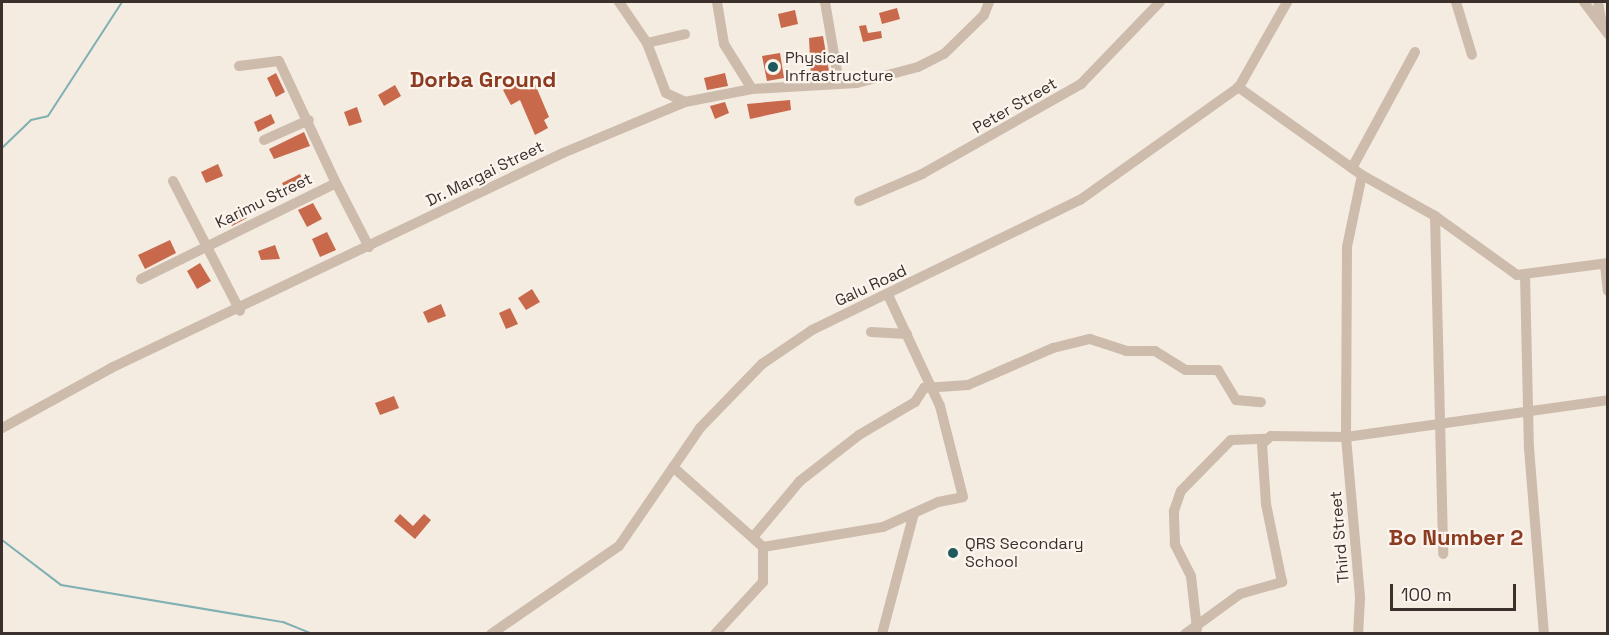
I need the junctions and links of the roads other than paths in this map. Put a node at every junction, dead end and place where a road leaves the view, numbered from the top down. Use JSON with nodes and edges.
{"nodes":[{"id":1,"x":619,"y":2,"type":"edge"},
{"id":2,"x":717,"y":2,"type":"edge"},
{"id":3,"x":825,"y":2,"type":"edge"},
{"id":4,"x":989,"y":2,"type":"edge"},
{"id":5,"x":1160,"y":2,"type":"edge"},
{"id":6,"x":1287,"y":2,"type":"edge"},
{"id":7,"x":1456,"y":2,"type":"edge"},
{"id":8,"x":1584,"y":2,"type":"edge"},
{"id":9,"x":1598,"y":2,"type":"edge"},
{"id":10,"x":1605,"y":31,"type":"edge"},
{"id":11,"x":685,"y":34,"type":"dead end"},
{"id":12,"x":647,"y":43,"type":"junction"},
{"id":13,"x":1415,"y":52,"type":"dead end"},
{"id":14,"x":1472,"y":55,"type":"dead end"},
{"id":15,"x":239,"y":66,"type":"dead end"},
{"id":16,"x":839,"y":84,"type":"junction"},
{"id":17,"x":1239,"y":87,"type":"junction"},
{"id":18,"x":752,"y":89,"type":"junction"},
{"id":19,"x":685,"y":102,"type":"junction"},
{"id":20,"x":309,"y":120,"type":"junction"},
{"id":21,"x":264,"y":140,"type":"dead end"},
{"id":22,"x":1352,"y":168,"type":"junction"},
{"id":23,"x":1362,"y":175,"type":"junction"},
{"id":24,"x":173,"y":181,"type":"dead end"},
{"id":25,"x":336,"y":183,"type":"junction"},
{"id":26,"x":859,"y":201,"type":"dead end"},
{"id":27,"x":1435,"y":216,"type":"junction"},
{"id":28,"x":206,"y":246,"type":"junction"},
{"id":29,"x":369,"y":247,"type":"junction"},
{"id":30,"x":1606,"y":264,"type":"edge"},
{"id":31,"x":1525,"y":274,"type":"junction"},
{"id":32,"x":141,"y":279,"type":"dead end"},
{"id":33,"x":1608,"y":291,"type":"edge"},
{"id":34,"x":888,"y":295,"type":"junction"},
{"id":35,"x":240,"y":311,"type":"junction"},
{"id":36,"x":871,"y":332,"type":"dead end"},
{"id":37,"x":907,"y":334,"type":"junction"},
{"id":38,"x":931,"y":385,"type":"junction"},
{"id":39,"x":1608,"y":400,"type":"edge"},
{"id":40,"x":1261,"y":402,"type":"dead end"},
{"id":41,"x":1528,"y":410,"type":"junction"},
{"id":42,"x":1440,"y":423,"type":"junction"},
{"id":43,"x":2,"y":428,"type":"edge"},
{"id":44,"x":1346,"y":437,"type":"junction"},
{"id":45,"x":1265,"y":439,"type":"junction"},
{"id":46,"x":673,"y":467,"type":"junction"},
{"id":47,"x":914,"y":513,"type":"junction"},
{"id":48,"x":754,"y":536,"type":"junction"},
{"id":49,"x":763,"y":547,"type":"junction"},
{"id":50,"x":1443,"y":554,"type":"dead end"},
{"id":51,"x":1197,"y":629,"type":"edge"},
{"id":52,"x":491,"y":633,"type":"edge"},
{"id":53,"x":715,"y":633,"type":"edge"},
{"id":54,"x":882,"y":633,"type":"edge"},
{"id":55,"x":1185,"y":633,"type":"edge"},
{"id":56,"x":1358,"y":633,"type":"edge"},
{"id":57,"x":1544,"y":633,"type":"edge"}],
"edges":[{"from":1,"to":12,"type":"street"},
{"from":2,"to":18,"type":"street"},
{"from":3,"to":16,"type":"street"},
{"from":4,"to":16,"type":"street","name":"Dr. Margai Street"},
{"from":5,"to":26,"type":"street","name":"Peter Street"},
{"from":6,"to":17,"type":"street","name":"Galu Road"},
{"from":7,"to":14,"type":"street"},
{"from":8,"to":10,"type":"street"},
{"from":9,"to":10,"type":"street"},
{"from":11,"to":12,"type":"street"},
{"from":12,"to":19,"type":"street"},
{"from":13,"to":22,"type":"street"},
{"from":15,"to":20,"type":"street"},
{"from":16,"to":18,"type":"street","name":"Dr. Margai Street"},
{"from":17,"to":22,"type":"street"},
{"from":17,"to":34,"type":"street","name":"Galu Road"},
{"from":18,"to":19,"type":"street","name":"Dr. Margai Street"},
{"from":19,"to":29,"type":"street","name":"Dr. Margai Street"},
{"from":20,"to":21,"type":"street"},
{"from":20,"to":25,"type":"street"},
{"from":22,"to":23,"type":"street"},
{"from":23,"to":27,"type":"street"},
{"from":23,"to":44,"type":"street","name":"Third Street"},
{"from":24,"to":28,"type":"street"},
{"from":25,"to":28,"type":"street","name":"Karimu Street"},
{"from":25,"to":29,"type":"street","name":"Karimu Street"},
{"from":27,"to":31,"type":"street"},
{"from":27,"to":42,"type":"street"},
{"from":28,"to":32,"type":"street","name":"Karimu Street"},
{"from":28,"to":35,"type":"street"},
{"from":29,"to":35,"type":"street","name":"Dr. Margai Street"},
{"from":30,"to":31,"type":"street"},
{"from":30,"to":33,"type":"street"},
{"from":31,"to":41,"type":"street"},
{"from":34,"to":37,"type":"street"},
{"from":34,"to":46,"type":"street","name":"Galu Road"},
{"from":35,"to":43,"type":"street","name":"Dr. Margai Street"},
{"from":36,"to":37,"type":"street"},
{"from":37,"to":38,"type":"street"},
{"from":38,"to":40,"type":"street"},
{"from":38,"to":47,"type":"street"},
{"from":38,"to":48,"type":"street"},
{"from":39,"to":41,"type":"street"},
{"from":41,"to":42,"type":"street"},
{"from":41,"to":57,"type":"street"},
{"from":42,"to":44,"type":"street"},
{"from":42,"to":50,"type":"street"},
{"from":44,"to":45,"type":"street"},
{"from":44,"to":56,"type":"street","name":"Third Street"},
{"from":45,"to":51,"type":"street"},
{"from":45,"to":51,"type":"street"},
{"from":46,"to":48,"type":"street"},
{"from":46,"to":52,"type":"street","name":"Galu Road"},
{"from":47,"to":49,"type":"street"},
{"from":47,"to":54,"type":"street"},
{"from":48,"to":49,"type":"street"},
{"from":49,"to":53,"type":"street"},
{"from":51,"to":55,"type":"street"}]}
